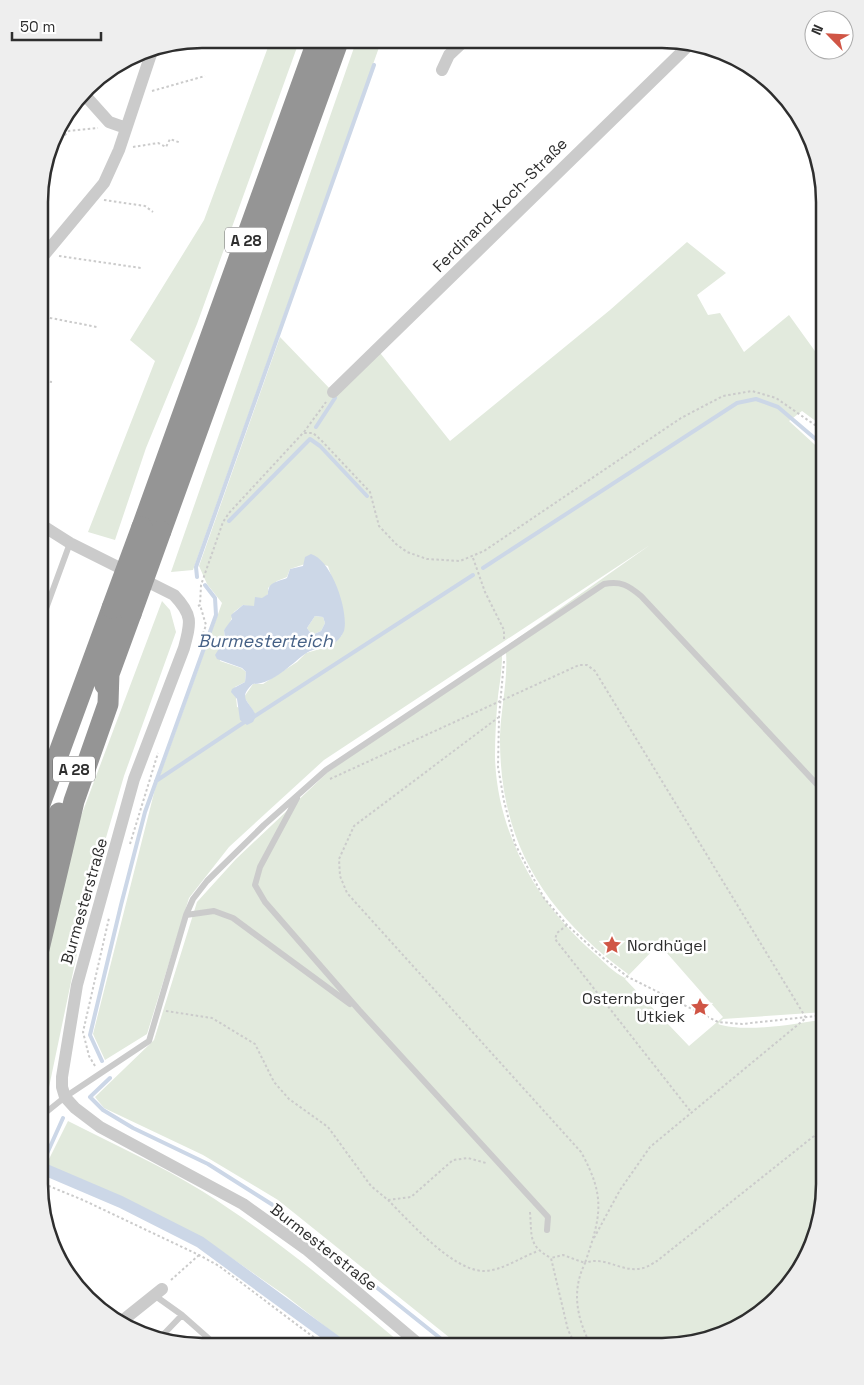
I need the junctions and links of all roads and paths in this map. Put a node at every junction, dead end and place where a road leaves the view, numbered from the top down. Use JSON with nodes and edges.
{"nodes":[{"id":1,"x":315,"y":48,"type":"edge"},
{"id":2,"x":336,"y":48,"type":"edge"},
{"id":3,"x":456,"y":48,"type":"edge"},
{"id":4,"x":685,"y":49,"type":"edge"},
{"id":5,"x":151,"y":56,"type":"edge"},
{"id":6,"x":442,"y":70,"type":"dead end"},
{"id":7,"x":205,"y":76,"type":"dead end"},
{"id":8,"x":138,"y":94,"type":"junction"},
{"id":9,"x":88,"y":98,"type":"edge"},
{"id":10,"x":109,"y":122,"type":"junction"},
{"id":11,"x":126,"y":128,"type":"junction"},
{"id":12,"x":61,"y":138,"type":"edge"},
{"id":13,"x":181,"y":143,"type":"dead end"},
{"id":14,"x":119,"y":150,"type":"junction"},
{"id":15,"x":92,"y":198,"type":"junction"},
{"id":16,"x":153,"y":212,"type":"dead end"},
{"id":17,"x":48,"y":250,"type":"edge"},
{"id":18,"x":48,"y":258,"type":"edge"},
{"id":19,"x":141,"y":268,"type":"dead end"},
{"id":20,"x":48,"y":318,"type":"edge"},
{"id":21,"x":97,"y":327,"type":"dead end"},
{"id":22,"x":48,"y":381,"type":"edge"},
{"id":23,"x":52,"y":382,"type":"dead end"},
{"id":24,"x":334,"y":392,"type":"joint"},
{"id":25,"x":816,"y":426,"type":"edge"},
{"id":26,"x":303,"y":433,"type":"junction"},
{"id":27,"x":48,"y":529,"type":"edge"},
{"id":28,"x":151,"y":529,"type":"junction"},
{"id":29,"x":70,"y":544,"type":"junction"},
{"id":30,"x":472,"y":558,"type":"junction"},
{"id":31,"x":48,"y":603,"type":"edge"},
{"id":32,"x":200,"y":605,"type":"junction"},
{"id":33,"x":187,"y":609,"type":"junction"},
{"id":34,"x":122,"y":611,"type":"junction"},
{"id":35,"x":504,"y":630,"type":"dead end"},
{"id":36,"x":504,"y":650,"type":"junction"},
{"id":37,"x":195,"y":655,"type":"dead end"},
{"id":38,"x":109,"y":672,"type":"junction"},
{"id":39,"x":500,"y":701,"type":"junction"},
{"id":40,"x":499,"y":717,"type":"junction"},
{"id":41,"x":159,"y":750,"type":"dead end"},
{"id":42,"x":48,"y":774,"type":"edge"},
{"id":43,"x":328,"y":780,"type":"dead end"},
{"id":44,"x":816,"y":783,"type":"edge"},
{"id":45,"x":300,"y":792,"type":"junction"},
{"id":46,"x":48,"y":841,"type":"edge"},
{"id":47,"x":128,"y":852,"type":"dead end"},
{"id":48,"x":48,"y":911,"type":"edge"},
{"id":49,"x":186,"y":915,"type":"junction"},
{"id":50,"x":110,"y":916,"type":"dead end"},
{"id":51,"x":567,"y":925,"type":"junction"},
{"id":52,"x":160,"y":1010,"type":"junction"},
{"id":53,"x":359,"y":1010,"type":"junction"},
{"id":54,"x":816,"y":1016,"type":"edge"},
{"id":55,"x":806,"y":1018,"type":"junction"},
{"id":56,"x":100,"y":1074,"type":"junction"},
{"id":57,"x":65,"y":1096,"type":"junction"},
{"id":58,"x":48,"y":1110,"type":"edge"},
{"id":59,"x":690,"y":1112,"type":"junction"},
{"id":60,"x":816,"y":1134,"type":"edge"},
{"id":61,"x":487,"y":1164,"type":"dead end"},
{"id":62,"x":48,"y":1186,"type":"edge"},
{"id":63,"x":388,"y":1200,"type":"junction"},
{"id":64,"x":530,"y":1208,"type":"dead end"},
{"id":65,"x":547,"y":1230,"type":"dead end"},
{"id":66,"x":594,"y":1238,"type":"junction"},
{"id":67,"x":538,"y":1251,"type":"junction"},
{"id":68,"x":199,"y":1255,"type":"junction"},
{"id":69,"x":551,"y":1258,"type":"junction"},
{"id":70,"x":585,"y":1263,"type":"junction"},
{"id":71,"x":158,"y":1292,"type":"junction"},
{"id":72,"x":182,"y":1315,"type":"junction"},
{"id":73,"x":126,"y":1318,"type":"edge"},
{"id":74,"x":165,"y":1333,"type":"edge"},
{"id":75,"x":208,"y":1338,"type":"edge"},
{"id":76,"x":315,"y":1338,"type":"edge"},
{"id":77,"x":412,"y":1338,"type":"edge"},
{"id":78,"x":572,"y":1338,"type":"edge"},
{"id":79,"x":587,"y":1338,"type":"edge"}],
"edges":[{"from":1,"to":28,"type":"highway","number":"A 28"},
{"from":2,"to":28,"type":"highway","number":"A 28"},
{"from":3,"to":6,"type":"street"},
{"from":4,"to":24,"type":"street","name":"Ferdinand-Koch-Straße"},
{"from":5,"to":8,"type":"street"},
{"from":7,"to":8,"type":"path"},
{"from":8,"to":11,"type":"street"},
{"from":9,"to":10,"type":"street"},
{"from":10,"to":11,"type":"street"},
{"from":10,"to":12,"type":"path"},
{"from":11,"to":14,"type":"street"},
{"from":13,"to":14,"type":"path"},
{"from":14,"to":15,"type":"street"},
{"from":15,"to":16,"type":"path"},
{"from":15,"to":17,"type":"street"},
{"from":18,"to":19,"type":"path"},
{"from":20,"to":21,"type":"path"},
{"from":22,"to":23,"type":"path"},
{"from":24,"to":26,"type":"path"},
{"from":25,"to":30,"type":"path"},
{"from":26,"to":30,"type":"path"},
{"from":26,"to":32,"type":"path"},
{"from":27,"to":29,"type":"street"},
{"from":28,"to":34,"type":"highway","number":"A 28","bridge":true},
{"from":29,"to":31,"type":"lane"},
{"from":29,"to":33,"type":"street"},
{"from":30,"to":35,"type":"path"},
{"from":32,"to":33,"type":"path"},
{"from":32,"to":37,"type":"path"},
{"from":33,"to":57,"type":"street","name":"Burmesterstraße"},
{"from":34,"to":38,"type":"highway","number":"A 28"},
{"from":34,"to":42,"type":"highway","number":"A 28"},
{"from":36,"to":39,"type":"path"},
{"from":36,"to":44,"type":"lane"},
{"from":36,"to":45,"type":"lane"},
{"from":38,"to":46,"type":"highway","number":"A 28"},
{"from":38,"to":48,"type":"highway"},
{"from":39,"to":40,"type":"path"},
{"from":39,"to":43,"type":"path"},
{"from":39,"to":55,"type":"path"},
{"from":40,"to":51,"type":"path"},
{"from":40,"to":66,"type":"path"},
{"from":41,"to":47,"type":"path"},
{"from":45,"to":49,"type":"lane"},
{"from":45,"to":53,"type":"lane"},
{"from":49,"to":52,"type":"lane"},
{"from":49,"to":53,"type":"lane"},
{"from":50,"to":56,"type":"path"},
{"from":51,"to":55,"type":"path"},
{"from":51,"to":59,"type":"path"},
{"from":52,"to":56,"type":"lane"},
{"from":52,"to":63,"type":"path"},
{"from":53,"to":65,"type":"lane"},
{"from":54,"to":55,"type":"path"},
{"from":55,"to":59,"type":"path"},
{"from":56,"to":57,"type":"lane"},
{"from":57,"to":58,"type":"lane"},
{"from":57,"to":77,"type":"street","name":"Burmesterstraße"},
{"from":59,"to":66,"type":"path"},
{"from":60,"to":70,"type":"path"},
{"from":61,"to":63,"type":"path"},
{"from":62,"to":68,"type":"path"},
{"from":63,"to":67,"type":"path"},
{"from":64,"to":67,"type":"path"},
{"from":66,"to":70,"type":"path"},
{"from":67,"to":69,"type":"path"},
{"from":68,"to":71,"type":"path"},
{"from":68,"to":76,"type":"path"},
{"from":69,"to":70,"type":"path"},
{"from":69,"to":78,"type":"path"},
{"from":70,"to":79,"type":"path"},
{"from":71,"to":72,"type":"lane"},
{"from":71,"to":73,"type":"street"},
{"from":72,"to":74,"type":"lane"},
{"from":72,"to":75,"type":"lane"}]}
